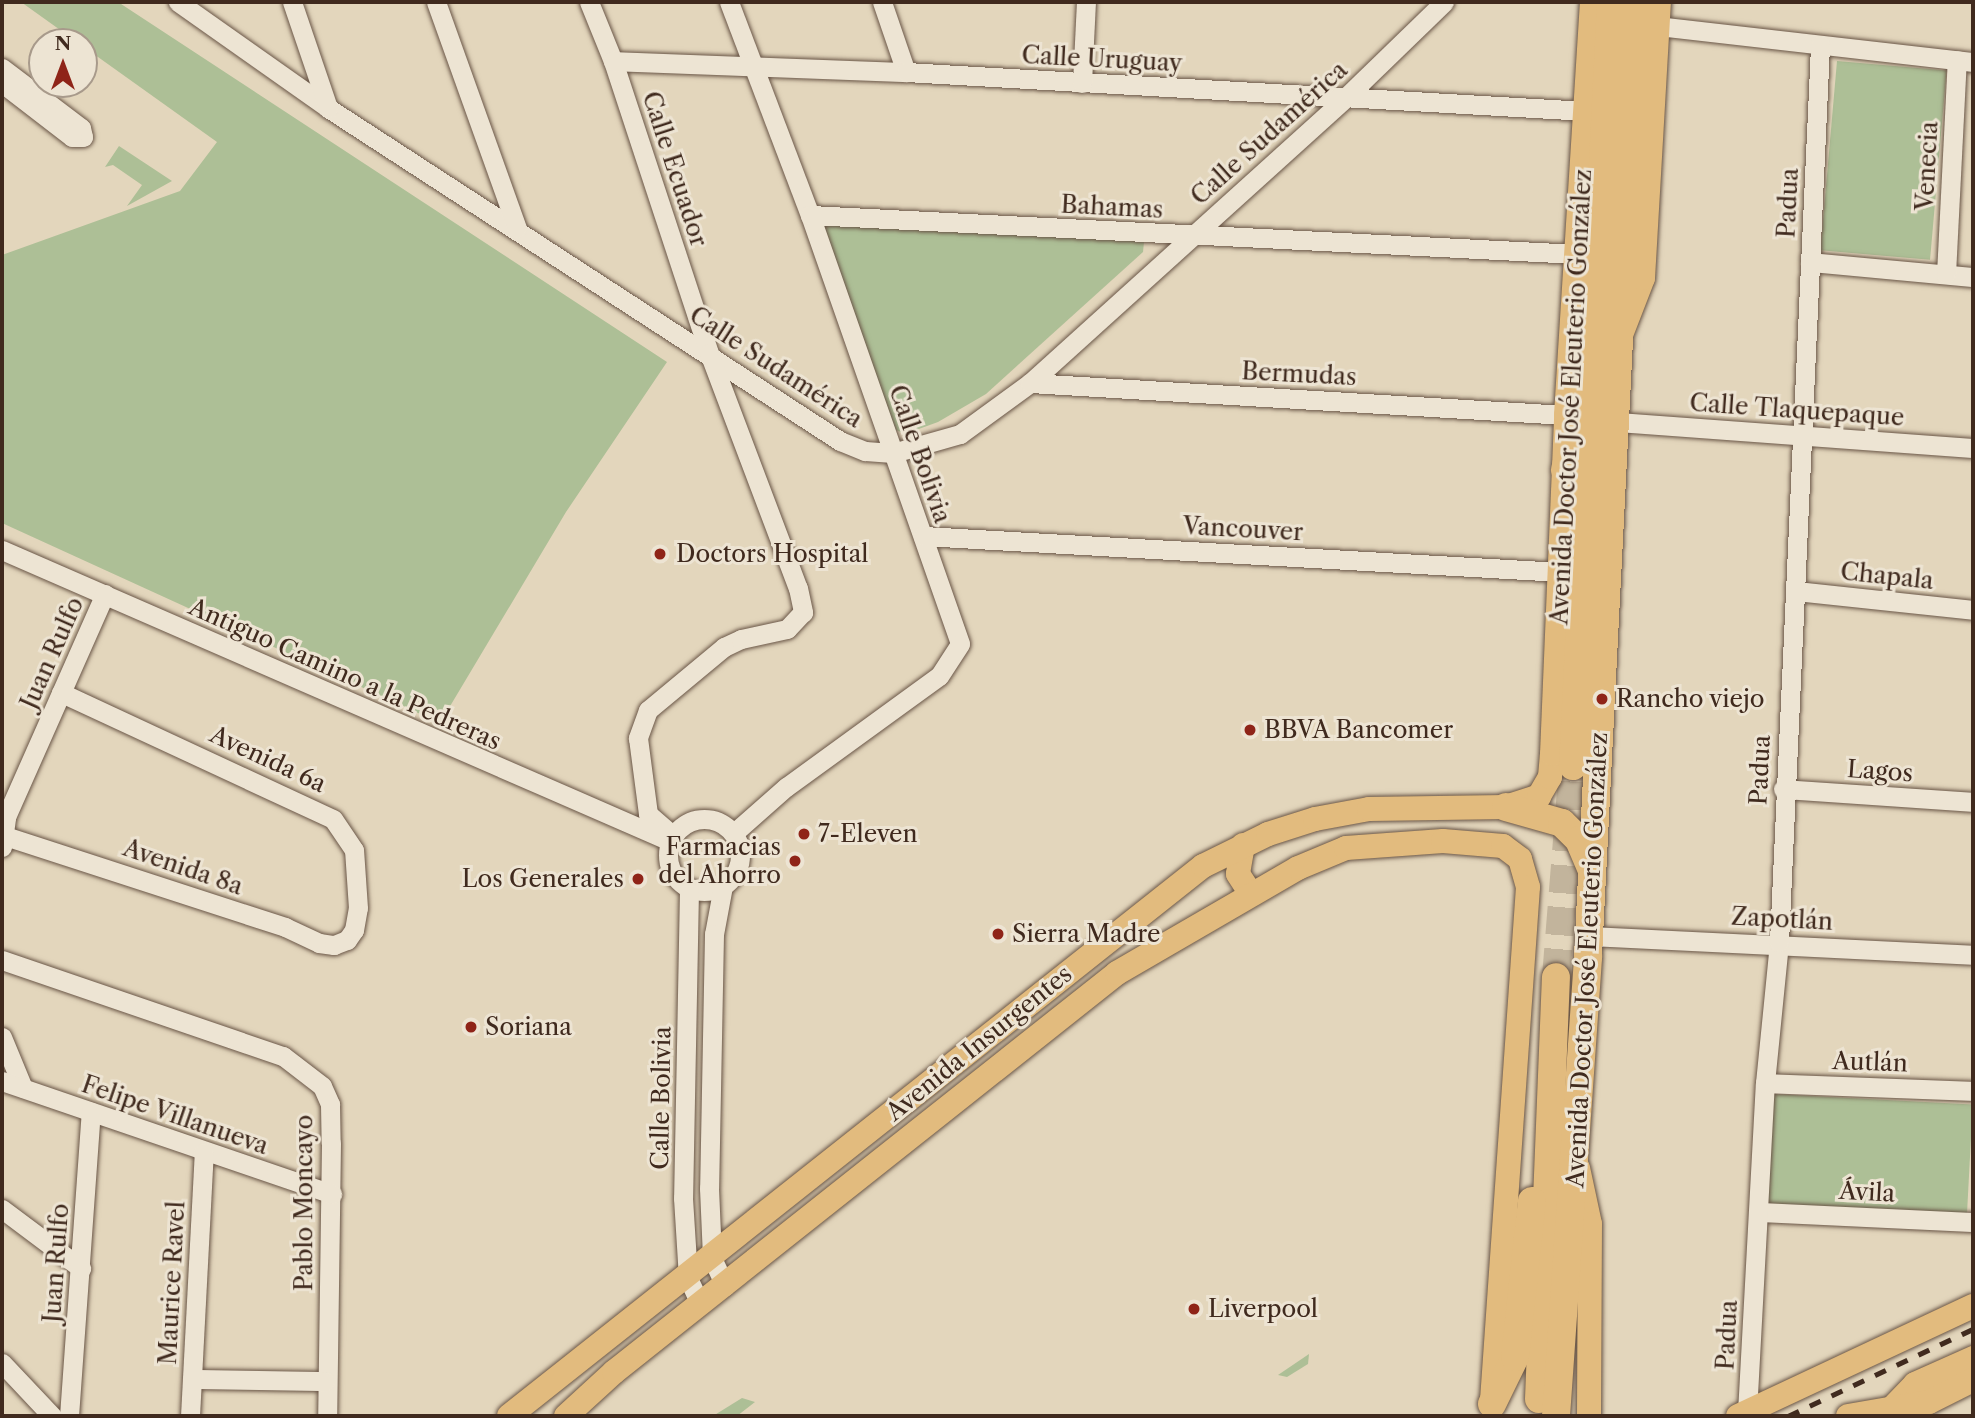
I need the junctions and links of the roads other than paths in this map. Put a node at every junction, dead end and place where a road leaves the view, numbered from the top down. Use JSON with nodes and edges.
{"nodes":[{"id":1,"x":178,"y":2,"type":"edge"},
{"id":2,"x":292,"y":2,"type":"edge"},
{"id":3,"x":436,"y":2,"type":"edge"},
{"id":4,"x":589,"y":2,"type":"edge"},
{"id":5,"x":729,"y":2,"type":"edge"},
{"id":6,"x":882,"y":2,"type":"edge"},
{"id":7,"x":1086,"y":2,"type":"edge"},
{"id":8,"x":1444,"y":2,"type":"edge"},
{"id":9,"x":1592,"y":2,"type":"edge"},
{"id":10,"x":1611,"y":2,"type":"edge"},
{"id":11,"x":1636,"y":2,"type":"edge"},
{"id":12,"x":1658,"y":14,"type":"edge"},
{"id":13,"x":1820,"y":45,"type":"junction"},
{"id":14,"x":614,"y":61,"type":"junction"},
{"id":15,"x":1965,"y":61,"type":"edge"},
{"id":16,"x":2,"y":68,"type":"edge"},
{"id":17,"x":754,"y":69,"type":"junction"},
{"id":18,"x":906,"y":72,"type":"junction"},
{"id":19,"x":1083,"y":82,"type":"junction"},
{"id":20,"x":2,"y":83,"type":"edge"},
{"id":21,"x":1345,"y":98,"type":"junction"},
{"id":22,"x":328,"y":108,"type":"junction"},
{"id":23,"x":1586,"y":111,"type":"junction"},
{"id":24,"x":1617,"y":143,"type":"junction"},
{"id":25,"x":810,"y":215,"type":"junction"},
{"id":26,"x":517,"y":228,"type":"junction"},
{"id":27,"x":1192,"y":236,"type":"junction"},
{"id":28,"x":1578,"y":254,"type":"junction"},
{"id":29,"x":1810,"y":262,"type":"junction"},
{"id":30,"x":1947,"y":274,"type":"junction"},
{"id":31,"x":1973,"y":277,"type":"edge"},
{"id":32,"x":1596,"y":306,"type":"junction"},
{"id":33,"x":1620,"y":335,"type":"junction"},
{"id":34,"x":709,"y":353,"type":"junction"},
{"id":35,"x":1030,"y":383,"type":"junction"},
{"id":36,"x":1566,"y":415,"type":"junction"},
{"id":37,"x":1617,"y":422,"type":"junction"},
{"id":38,"x":1801,"y":433,"type":"junction"},
{"id":39,"x":1973,"y":448,"type":"edge"},
{"id":40,"x":893,"y":453,"type":"junction"},
{"id":41,"x":1565,"y":470,"type":"junction"},
{"id":42,"x":922,"y":536,"type":"junction"},
{"id":43,"x":2,"y":550,"type":"edge"},
{"id":44,"x":1561,"y":572,"type":"junction"},
{"id":45,"x":1796,"y":591,"type":"junction"},
{"id":46,"x":105,"y":594,"type":"junction"},
{"id":47,"x":1973,"y":610,"type":"edge"},
{"id":48,"x":61,"y":693,"type":"junction"},
{"id":49,"x":1573,"y":765,"type":"tunnel mouth"},
{"id":50,"x":1783,"y":789,"type":"junction"},
{"id":51,"x":1973,"y":802,"type":"edge"},
{"id":52,"x":1506,"y":807,"type":"junction"},
{"id":53,"x":1440,"y":808,"type":"junction"},
{"id":54,"x":734,"y":833,"type":"junction"},
{"id":55,"x":671,"y":838,"type":"junction"},
{"id":56,"x":3,"y":840,"type":"edge"},
{"id":57,"x":1374,"y":842,"type":"junction"},
{"id":58,"x":1243,"y":845,"type":"junction"},
{"id":59,"x":1203,"y":866,"type":"junction"},
{"id":60,"x":1593,"y":872,"type":"junction"},
{"id":61,"x":723,"y":886,"type":"junction"},
{"id":62,"x":689,"y":890,"type":"junction"},
{"id":63,"x":1251,"y":894,"type":"junction"},
{"id":64,"x":1589,"y":936,"type":"junction"},
{"id":65,"x":347,"y":940,"type":"joint"},
{"id":66,"x":1779,"y":942,"type":"junction"},
{"id":67,"x":1973,"y":955,"type":"edge"},
{"id":68,"x":2,"y":960,"type":"edge"},
{"id":69,"x":1129,"y":966,"type":"junction"},
{"id":70,"x":1556,"y":977,"type":"tunnel mouth"},
{"id":71,"x":992,"y":1032,"type":"junction"},
{"id":72,"x":2,"y":1037,"type":"edge"},
{"id":73,"x":2,"y":1081,"type":"edge"},
{"id":74,"x":1765,"y":1083,"type":"junction"},
{"id":75,"x":23,"y":1088,"type":"junction"},
{"id":76,"x":1973,"y":1091,"type":"edge"},
{"id":77,"x":91,"y":1112,"type":"junction"},
{"id":78,"x":1550,"y":1123,"type":"junction"},
{"id":79,"x":204,"y":1152,"type":"junction"},
{"id":80,"x":1576,"y":1157,"type":"junction"},
{"id":81,"x":332,"y":1194,"type":"junction"},
{"id":82,"x":2,"y":1209,"type":"edge"},
{"id":83,"x":1759,"y":1212,"type":"junction"},
{"id":84,"x":1973,"y":1222,"type":"edge"},
{"id":85,"x":712,"y":1258,"type":"junction"},
{"id":86,"x":81,"y":1268,"type":"junction"},
{"id":87,"x":688,"y":1278,"type":"junction"},
{"id":88,"x":725,"y":1286,"type":"junction"},
{"id":89,"x":700,"y":1304,"type":"junction"},
{"id":90,"x":1973,"y":1306,"type":"edge"},
{"id":91,"x":1973,"y":1357,"type":"edge"},
{"id":92,"x":2,"y":1363,"type":"edge"},
{"id":93,"x":192,"y":1379,"type":"junction"},
{"id":94,"x":1973,"y":1380,"type":"edge"},
{"id":95,"x":326,"y":1381,"type":"junction"},
{"id":96,"x":1492,"y":1410,"type":"edge"},
{"id":97,"x":1896,"y":1413,"type":"edge"},
{"id":98,"x":1743,"y":1414,"type":"edge"},
{"id":99,"x":52,"y":1416,"type":"edge"},
{"id":100,"x":69,"y":1416,"type":"edge"},
{"id":101,"x":190,"y":1416,"type":"edge"},
{"id":102,"x":327,"y":1416,"type":"edge"},
{"id":103,"x":509,"y":1416,"type":"edge"},
{"id":104,"x":566,"y":1416,"type":"edge"},
{"id":105,"x":1538,"y":1416,"type":"edge"},
{"id":106,"x":1556,"y":1416,"type":"edge"},
{"id":107,"x":1589,"y":1416,"type":"edge"},
{"id":108,"x":1848,"y":1416,"type":"edge"}],
"edges":[{"from":1,"to":22,"type":"street","name":"Calle Sudamérica"},
{"from":2,"to":22,"type":"street"},
{"from":3,"to":26,"type":"street"},
{"from":4,"to":14,"type":"street","name":"Calle Ecuador"},
{"from":5,"to":17,"type":"street","name":"Calle Bolivia"},
{"from":6,"to":18,"type":"street"},
{"from":7,"to":19,"type":"street"},
{"from":8,"to":21,"type":"street","name":"Calle Sudamérica"},
{"from":9,"to":23,"type":"main road","name":"Avenida Doctor José Eleuterio González"},
{"from":10,"to":24,"type":"highway","name":"Avenida Doctor José Eleuterio González"},
{"from":11,"to":24,"type":"highway","name":"Avenida Doctor José Eleuterio González"},
{"from":12,"to":13,"type":"street"},
{"from":12,"to":33,"type":"main road","name":"Avenida Doctor José Eleuterio González"},
{"from":13,"to":15,"type":"street"},
{"from":13,"to":29,"type":"street","name":"Padua"},
{"from":14,"to":17,"type":"street","name":"Calle Uruguay"},
{"from":14,"to":34,"type":"street","name":"Calle Ecuador"},
{"from":15,"to":30,"type":"street","name":"Venecia"},
{"from":16,"to":20,"type":"street"},
{"from":17,"to":18,"type":"street","name":"Calle Uruguay"},
{"from":17,"to":25,"type":"street","name":"Calle Bolivia"},
{"from":18,"to":19,"type":"street","name":"Calle Uruguay"},
{"from":19,"to":21,"type":"street","name":"Calle Uruguay"},
{"from":21,"to":23,"type":"street","name":"Calle Uruguay"},
{"from":21,"to":27,"type":"street","name":"Calle Sudamérica"},
{"from":22,"to":26,"type":"street","name":"Calle Sudamérica"},
{"from":23,"to":28,"type":"main road","name":"Avenida Doctor José Eleuterio González"},
{"from":24,"to":32,"type":"highway","name":"Avenida Doctor José Eleuterio González"},
{"from":24,"to":33,"type":"highway","name":"Avenida Doctor José Eleuterio González"},
{"from":25,"to":27,"type":"street","name":"Bahamas"},
{"from":25,"to":40,"type":"street","name":"Calle Bolivia"},
{"from":26,"to":34,"type":"street","name":"Calle Sudamérica"},
{"from":27,"to":28,"type":"street","name":"Bahamas"},
{"from":27,"to":35,"type":"street","name":"Calle Sudamérica"},
{"from":28,"to":36,"type":"main road","name":"Avenida Doctor José Eleuterio González"},
{"from":29,"to":30,"type":"street"},
{"from":29,"to":38,"type":"street","name":"Padua"},
{"from":30,"to":31,"type":"street"},
{"from":32,"to":41,"type":"highway"},
{"from":32,"to":49,"type":"highway","name":"Avenida Doctor José Eleuterio González"},
{"from":33,"to":37,"type":"highway","name":"Avenida Doctor José Eleuterio González"},
{"from":34,"to":40,"type":"street","name":"Calle Sudamérica"},
{"from":34,"to":55,"type":"street","name":"Calle Ecuador"},
{"from":35,"to":36,"type":"street","name":"Bermudas"},
{"from":35,"to":40,"type":"street","name":"Calle Sudamérica"},
{"from":36,"to":41,"type":"main road","name":"Avenida Doctor José Eleuterio González"},
{"from":37,"to":38,"type":"street","name":"Calle Tlaquepaque"},
{"from":37,"to":60,"type":"highway","name":"Avenida Doctor José Eleuterio González"},
{"from":38,"to":39,"type":"street","name":"Calle Tlaquepaque"},
{"from":38,"to":45,"type":"street","name":"Padua"},
{"from":40,"to":42,"type":"street","name":"Calle Bolivia"},
{"from":41,"to":44,"type":"main road","name":"Avenida Doctor José Eleuterio González"},
{"from":42,"to":44,"type":"street","name":"Vancouver"},
{"from":42,"to":54,"type":"street","name":"Calle Bolivia"},
{"from":43,"to":46,"type":"street","name":"Antiguo Camino a la Pedreras"},
{"from":44,"to":52,"type":"main road","name":"Avenida Doctor José Eleuterio González"},
{"from":45,"to":47,"type":"street","name":"Chapala"},
{"from":45,"to":50,"type":"street","name":"Padua"},
{"from":46,"to":48,"type":"street","name":"Juan Rulfo"},
{"from":46,"to":55,"type":"street","name":"Antiguo Camino a la Pedreras"},
{"from":48,"to":56,"type":"street","name":"Juan Rulfo"},
{"from":48,"to":65,"type":"street","name":"Avenida 6a"},
{"from":50,"to":51,"type":"street","name":"Lagos"},
{"from":50,"to":66,"type":"street","name":"Padua"},
{"from":52,"to":53,"type":"main road","name":"Avenida Insurgentes"},
{"from":52,"to":60,"type":"highway"},
{"from":53,"to":57,"type":"main road"},
{"from":53,"to":58,"type":"main road","name":"Avenida Insurgentes"},
{"from":54,"to":55,"type":"street"},
{"from":54,"to":61,"type":"street"},
{"from":55,"to":62,"type":"street"},
{"from":56,"to":65,"type":"street","name":"Avenida 8a"},
{"from":57,"to":63,"type":"main road","name":"Avenida Insurgentes"},
{"from":57,"to":96,"type":"main road","name":"Avenida Insurgentes"},
{"from":58,"to":59,"type":"main road","name":"Avenida Insurgentes"},
{"from":58,"to":63,"type":"main road"},
{"from":59,"to":69,"type":"main road"},
{"from":59,"to":71,"type":"main road","name":"Avenida Insurgentes"},
{"from":60,"to":64,"type":"highway","name":"Avenida Doctor José Eleuterio González"},
{"from":61,"to":62,"type":"street"},
{"from":61,"to":85,"type":"street","name":"Calle Bolivia"},
{"from":62,"to":87,"type":"street","name":"Calle Bolivia"},
{"from":63,"to":69,"type":"main road","name":"Avenida Insurgentes"},
{"from":64,"to":66,"type":"street","name":"Zapotlán"},
{"from":64,"to":80,"type":"highway","name":"Avenida Doctor José Eleuterio González"},
{"from":66,"to":67,"type":"street","name":"Zapotlán"},
{"from":66,"to":74,"type":"street","name":"Padua"},
{"from":68,"to":81,"type":"street","name":"Pablo Moncayo"},
{"from":69,"to":71,"type":"main road"},
{"from":69,"to":88,"type":"main road","name":"Avenida Insurgentes"},
{"from":70,"to":78,"type":"highway","name":"Avenida Doctor José Eleuterio González"},
{"from":71,"to":85,"type":"main road","name":"Avenida Insurgentes"},
{"from":72,"to":75,"type":"street"},
{"from":73,"to":75,"type":"street","name":"Felipe Villanueva"},
{"from":74,"to":76,"type":"street","name":"Autlán"},
{"from":74,"to":83,"type":"street","name":"Padua"},
{"from":75,"to":77,"type":"street","name":"Felipe Villanueva"},
{"from":77,"to":79,"type":"street","name":"Felipe Villanueva"},
{"from":77,"to":86,"type":"street","name":"Juan Rulfo"},
{"from":78,"to":96,"type":"highway"},
{"from":78,"to":105,"type":"highway","name":"Avenida Doctor José Eleuterio González"},
{"from":79,"to":81,"type":"street","name":"Felipe Villanueva"},
{"from":79,"to":93,"type":"street","name":"Maurice Ravel"},
{"from":80,"to":106,"type":"highway","name":"Avenida Doctor José Eleuterio González"},
{"from":80,"to":107,"type":"main road"},
{"from":81,"to":95,"type":"street","name":"Pablo Moncayo"},
{"from":82,"to":86,"type":"street"},
{"from":83,"to":84,"type":"street","name":"Ávila"},
{"from":83,"to":98,"type":"street","name":"Padua"},
{"from":85,"to":87,"type":"main road","name":"Avenida Insurgentes"},
{"from":85,"to":88,"type":"street","name":"Calle Bolivia"},
{"from":86,"to":100,"type":"street","name":"Juan Rulfo"},
{"from":87,"to":89,"type":"street","name":"Calle Bolivia"},
{"from":87,"to":103,"type":"main road","name":"Avenida Insurgentes"},
{"from":88,"to":89,"type":"main road","name":"Avenida Insurgentes"},
{"from":89,"to":104,"type":"main road","name":"Avenida Insurgentes"},
{"from":90,"to":98,"type":"main road"},
{"from":91,"to":97,"type":"main road"},
{"from":92,"to":99,"type":"street"},
{"from":93,"to":95,"type":"street"},
{"from":93,"to":101,"type":"street","name":"Maurice Ravel"},
{"from":94,"to":97,"type":"main road"},
{"from":95,"to":102,"type":"street","name":"Pablo Moncayo"},
{"from":97,"to":108,"type":"main road"}]}
